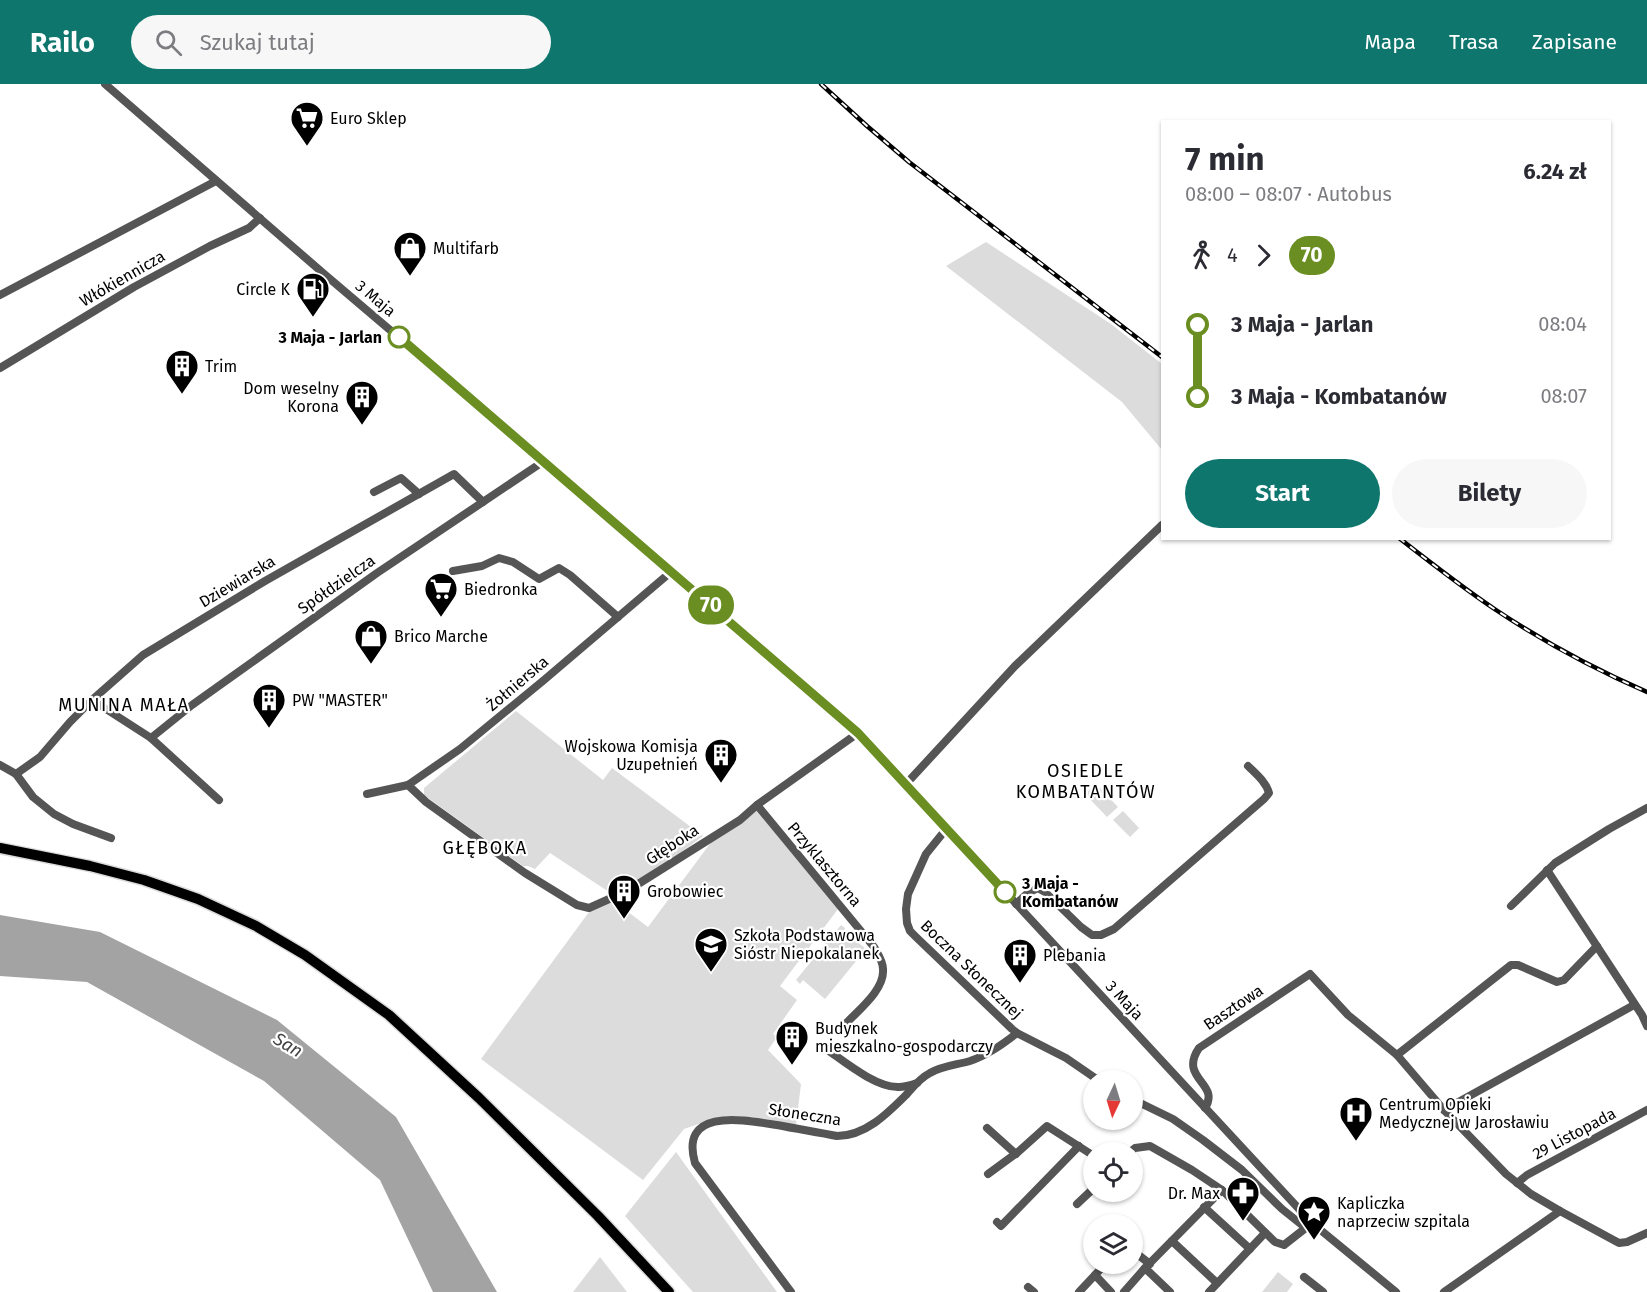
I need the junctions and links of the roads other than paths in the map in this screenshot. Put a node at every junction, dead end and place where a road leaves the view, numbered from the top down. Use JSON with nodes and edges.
{"nodes":[{"id":1,"x":105,"y":84,"type":"edge"},
{"id":2,"x":216,"y":181,"type":"junction"},
{"id":3,"x":260,"y":218,"type":"junction"},
{"id":4,"x":0,"y":295,"type":"edge"},
{"id":5,"x":0,"y":368,"type":"edge"},
{"id":6,"x":544,"y":461,"type":"junction"},
{"id":7,"x":374,"y":492,"type":"dead end"},
{"id":8,"x":419,"y":494,"type":"junction"},
{"id":9,"x":483,"y":502,"type":"junction"},
{"id":10,"x":1161,"y":526,"type":"edge"},
{"id":11,"x":453,"y":571,"type":"dead end"},
{"id":12,"x":672,"y":571,"type":"junction"},
{"id":13,"x":618,"y":617,"type":"junction"},
{"id":14,"x":92,"y":700,"type":"junction"},
{"id":15,"x":858,"y":733,"type":"junction"},
{"id":16,"x":151,"y":738,"type":"junction"},
{"id":17,"x":0,"y":765,"type":"edge"},
{"id":18,"x":1248,"y":766,"type":"dead end"},
{"id":19,"x":16,"y":774,"type":"junction"},
{"id":20,"x":906,"y":784,"type":"junction"},
{"id":21,"x":408,"y":785,"type":"junction"},
{"id":22,"x":367,"y":794,"type":"dead end"},
{"id":23,"x":219,"y":800,"type":"dead end"},
{"id":24,"x":757,"y":805,"type":"junction"},
{"id":25,"x":1647,"y":808,"type":"edge"},
{"id":26,"x":947,"y":828,"type":"junction"},
{"id":27,"x":111,"y":838,"type":"dead end"},
{"id":28,"x":0,"y":848,"type":"edge"},
{"id":29,"x":1547,"y":870,"type":"junction"},
{"id":30,"x":1016,"y":904,"type":"junction"},
{"id":31,"x":1511,"y":906,"type":"dead end"},
{"id":32,"x":1597,"y":946,"type":"junction"},
{"id":33,"x":1634,"y":1005,"type":"junction"},
{"id":34,"x":1647,"y":1026,"type":"edge"},
{"id":35,"x":840,"y":1030,"type":"dead end"},
{"id":36,"x":1017,"y":1033,"type":"junction"},
{"id":37,"x":829,"y":1051,"type":"dead end"},
{"id":38,"x":1397,"y":1055,"type":"junction"},
{"id":39,"x":1083,"y":1070,"type":"edge"},
{"id":40,"x":917,"y":1083,"type":"junction"},
{"id":41,"x":1143,"y":1104,"type":"edge"},
{"id":42,"x":1205,"y":1108,"type":"junction"},
{"id":43,"x":1444,"y":1110,"type":"junction"},
{"id":44,"x":1647,"y":1110,"type":"edge"},
{"id":45,"x":987,"y":1128,"type":"dead end"},
{"id":46,"x":1079,"y":1146,"type":"junction"},
{"id":47,"x":1143,"y":1147,"type":"edge"},
{"id":48,"x":1083,"y":1148,"type":"edge"},
{"id":49,"x":1016,"y":1154,"type":"junction"},
{"id":50,"x":988,"y":1174,"type":"dead end"},
{"id":51,"x":1517,"y":1183,"type":"junction"},
{"id":52,"x":1222,"y":1190,"type":"junction"},
{"id":53,"x":1083,"y":1198,"type":"edge"},
{"id":54,"x":1077,"y":1204,"type":"dead end"},
{"id":55,"x":1204,"y":1207,"type":"junction"},
{"id":56,"x":1560,"y":1211,"type":"junction"},
{"id":57,"x":997,"y":1222,"type":"dead end"},
{"id":58,"x":1312,"y":1223,"type":"junction"},
{"id":59,"x":1265,"y":1233,"type":"junction"},
{"id":60,"x":1647,"y":1233,"type":"edge"},
{"id":61,"x":1172,"y":1241,"type":"junction"},
{"id":62,"x":1250,"y":1249,"type":"junction"},
{"id":63,"x":1143,"y":1261,"type":"edge"},
{"id":64,"x":1148,"y":1266,"type":"junction"},
{"id":65,"x":1095,"y":1275,"type":"joint"},
{"id":66,"x":1304,"y":1277,"type":"dead end"},
{"id":67,"x":1217,"y":1283,"type":"junction"},
{"id":68,"x":669,"y":1292,"type":"edge"},
{"id":69,"x":791,"y":1292,"type":"edge"},
{"id":70,"x":1079,"y":1292,"type":"edge"},
{"id":71,"x":1111,"y":1292,"type":"edge"},
{"id":72,"x":1124,"y":1292,"type":"edge"},
{"id":73,"x":1170,"y":1292,"type":"edge"},
{"id":74,"x":1209,"y":1292,"type":"edge"},
{"id":75,"x":1323,"y":1292,"type":"edge"},
{"id":76,"x":1396,"y":1292,"type":"edge"},
{"id":77,"x":1444,"y":1292,"type":"edge"}],
"edges":[{"from":1,"to":2,"type":"street","name":"3 Maja"},
{"from":2,"to":3,"type":"street","name":"3 Maja"},
{"from":2,"to":4,"type":"street"},
{"from":3,"to":5,"type":"street","name":"Włókiennicza"},
{"from":3,"to":6,"type":"street","name":"3 Maja"},
{"from":6,"to":9,"type":"street","name":"Spółdzielcza"},
{"from":6,"to":12,"type":"street","name":"3 Maja"},
{"from":7,"to":8,"type":"street"},
{"from":8,"to":9,"type":"street","name":"Dziewiarska"},
{"from":8,"to":14,"type":"street","name":"Dziewiarska"},
{"from":9,"to":16,"type":"street","name":"Spółdzielcza"},
{"from":10,"to":20,"type":"street"},
{"from":11,"to":13,"type":"street"},
{"from":12,"to":13,"type":"street","name":"Żołnierska"},
{"from":12,"to":15,"type":"street","name":"3 Maja"},
{"from":13,"to":21,"type":"street","name":"Żołnierska"},
{"from":14,"to":16,"type":"street"},
{"from":14,"to":19,"type":"street","name":"Dziewiarska"},
{"from":15,"to":20,"type":"street","name":"3 Maja"},
{"from":15,"to":24,"type":"street","name":"Głęboka"},
{"from":16,"to":23,"type":"street"},
{"from":17,"to":19,"type":"street"},
{"from":18,"to":30,"type":"street"},
{"from":19,"to":27,"type":"street"},
{"from":20,"to":26,"type":"street","name":"3 Maja"},
{"from":21,"to":22,"type":"street","name":"Żołnierska"},
{"from":21,"to":24,"type":"street","name":"Głęboka"},
{"from":24,"to":35,"type":"street","name":"Przyklasztorna"},
{"from":25,"to":29,"type":"street"},
{"from":26,"to":30,"type":"street","name":"3 Maja"},
{"from":26,"to":36,"type":"street","name":"Boczna Słonecznej"},
{"from":28,"to":68,"type":"main road"},
{"from":29,"to":31,"type":"street"},
{"from":29,"to":32,"type":"street"},
{"from":30,"to":42,"type":"street","name":"3 Maja"},
{"from":32,"to":33,"type":"street"},
{"from":32,"to":38,"type":"street"},
{"from":33,"to":34,"type":"street"},
{"from":33,"to":43,"type":"street"},
{"from":36,"to":39,"type":"street"},
{"from":36,"to":40,"type":"street","name":"Słoneczna"},
{"from":37,"to":40,"type":"street"},
{"from":38,"to":42,"type":"street","name":"Basztowa"},
{"from":38,"to":43,"type":"street"},
{"from":40,"to":69,"type":"street","name":"Słoneczna"},
{"from":41,"to":58,"type":"street"},
{"from":42,"to":58,"type":"street","name":"3 Maja"},
{"from":43,"to":51,"type":"street"},
{"from":44,"to":51,"type":"street","name":"29 Listopada"},
{"from":45,"to":49,"type":"street"},
{"from":46,"to":48,"type":"street"},
{"from":46,"to":49,"type":"street"},
{"from":46,"to":57,"type":"street"},
{"from":47,"to":52,"type":"street"},
{"from":49,"to":50,"type":"street"},
{"from":51,"to":56,"type":"street"},
{"from":52,"to":55,"type":"street"},
{"from":52,"to":59,"type":"street"},
{"from":53,"to":54,"type":"street"},
{"from":55,"to":61,"type":"street"},
{"from":55,"to":62,"type":"street"},
{"from":56,"to":60,"type":"street"},
{"from":56,"to":77,"type":"street"},
{"from":58,"to":59,"type":"street"},
{"from":58,"to":76,"type":"street","name":"3 Maja"},
{"from":59,"to":62,"type":"street"},
{"from":61,"to":64,"type":"street"},
{"from":61,"to":67,"type":"street"},
{"from":62,"to":67,"type":"street"},
{"from":63,"to":64,"type":"street"},
{"from":64,"to":72,"type":"street"},
{"from":64,"to":73,"type":"street"},
{"from":65,"to":70,"type":"street"},
{"from":65,"to":71,"type":"street"},
{"from":66,"to":75,"type":"street"},
{"from":67,"to":74,"type":"street"}]}
